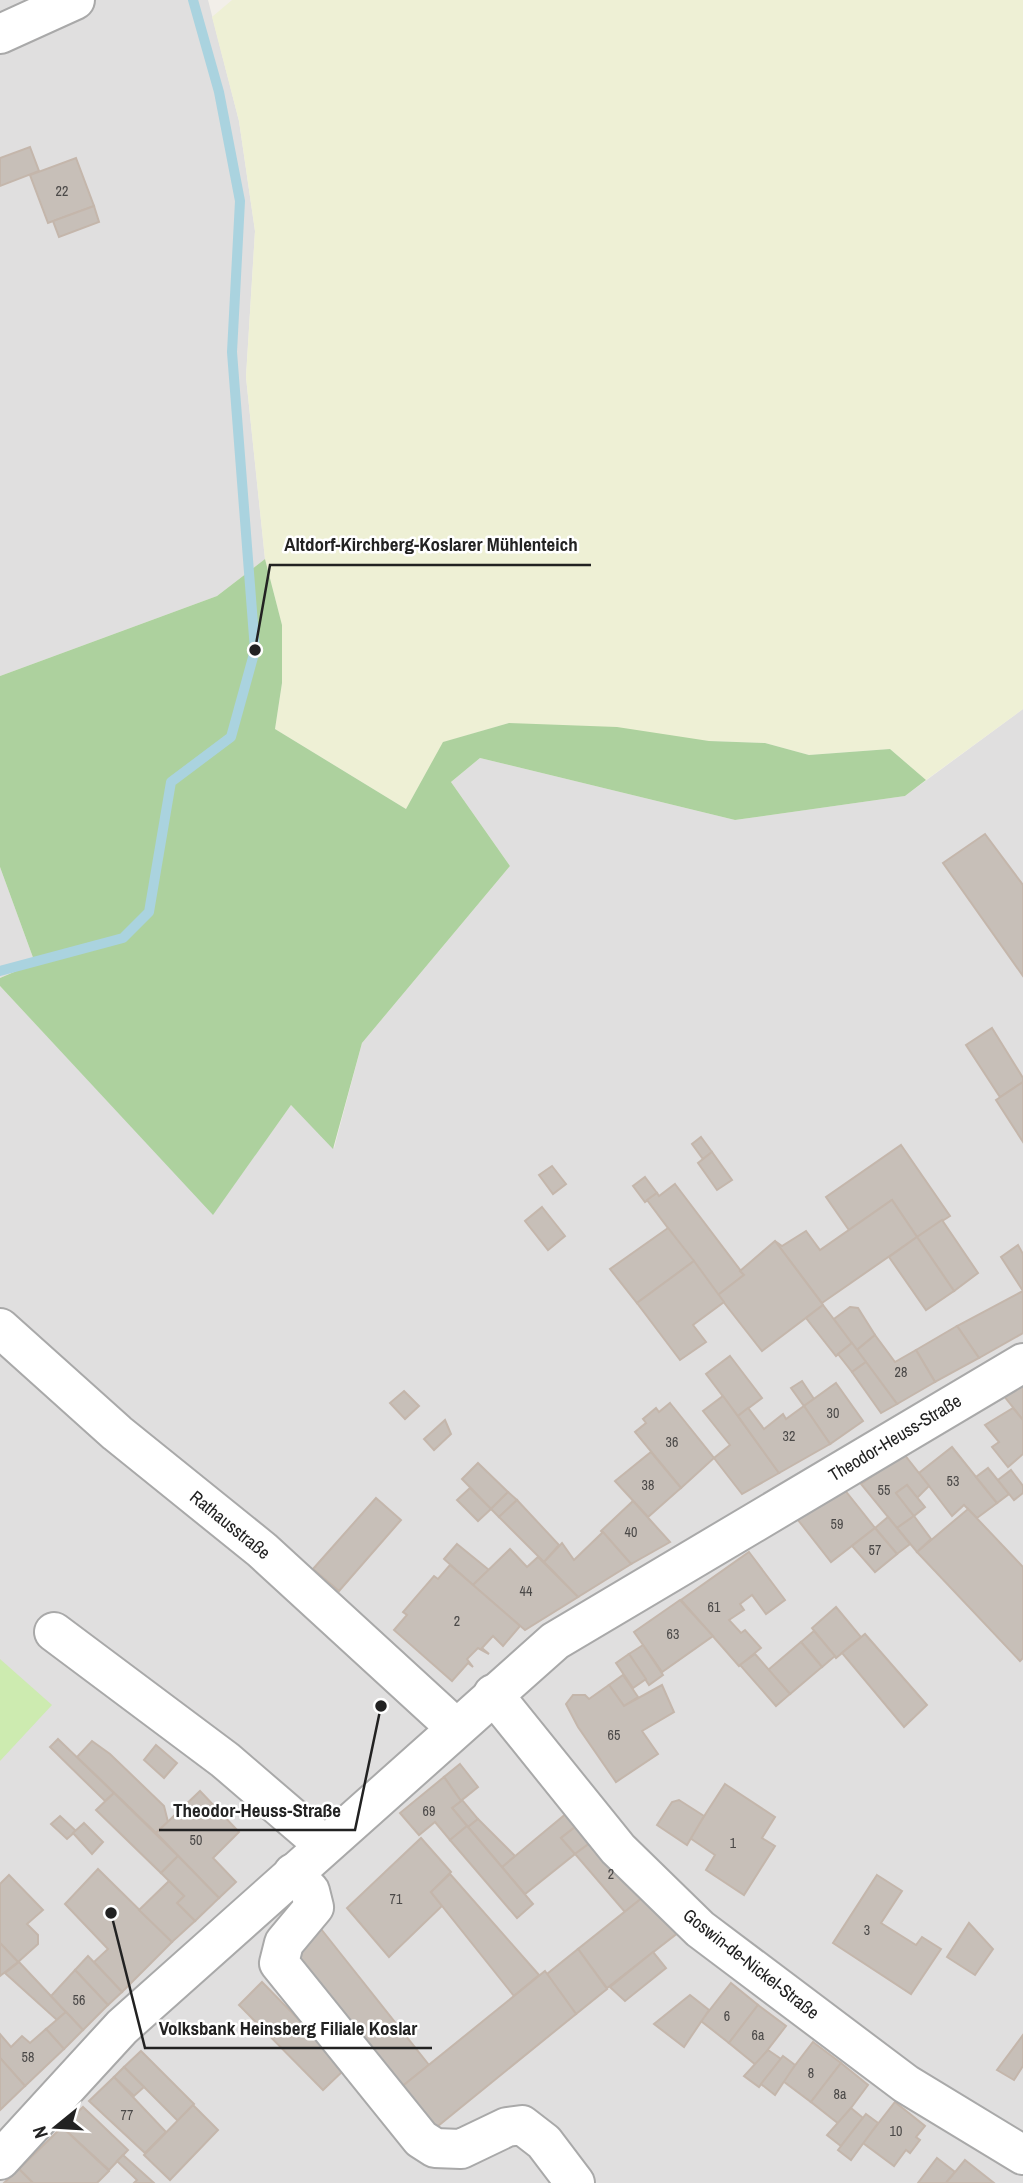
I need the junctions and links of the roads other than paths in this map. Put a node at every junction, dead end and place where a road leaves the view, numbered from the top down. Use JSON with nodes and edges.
{"nodes":[{"id":1,"x":75,"y":0,"type":"edge"},
{"id":2,"x":0,"y":34,"type":"edge"},
{"id":3,"x":0,"y":1328,"type":"edge"},
{"id":4,"x":1023,"y":1363,"type":"edge"},
{"id":5,"x":54,"y":1632,"type":"dead end"},
{"id":6,"x":493,"y":1694,"type":"junction"},
{"id":7,"x":455,"y":1727,"type":"junction"},
{"id":8,"x":324,"y":1845,"type":"junction"},
{"id":9,"x":293,"y":1873,"type":"junction"},
{"id":10,"x":1023,"y":2155,"type":"edge"},
{"id":11,"x":0,"y":2160,"type":"edge"},
{"id":12,"x":575,"y":2183,"type":"edge"}],
"edges":[{"from":1,"to":2,"type":"street"},
{"from":3,"to":7,"type":"street","name":"Rathausstraße"},
{"from":4,"to":6,"type":"street","name":"Theodor-Heuss-Straße"},
{"from":5,"to":8,"type":"street"},
{"from":6,"to":7,"type":"street","name":"Theodor-Heuss-Straße"},
{"from":6,"to":10,"type":"street","name":"Goswin-de-Nickel-Straße"},
{"from":7,"to":8,"type":"street","name":"Theodor-Heuss-Straße"},
{"from":8,"to":9,"type":"street","name":"Theodor-Heuss-Straße"},
{"from":9,"to":11,"type":"street","name":"Theodor-Heuss-Straße"},
{"from":9,"to":12,"type":"street"}]}
